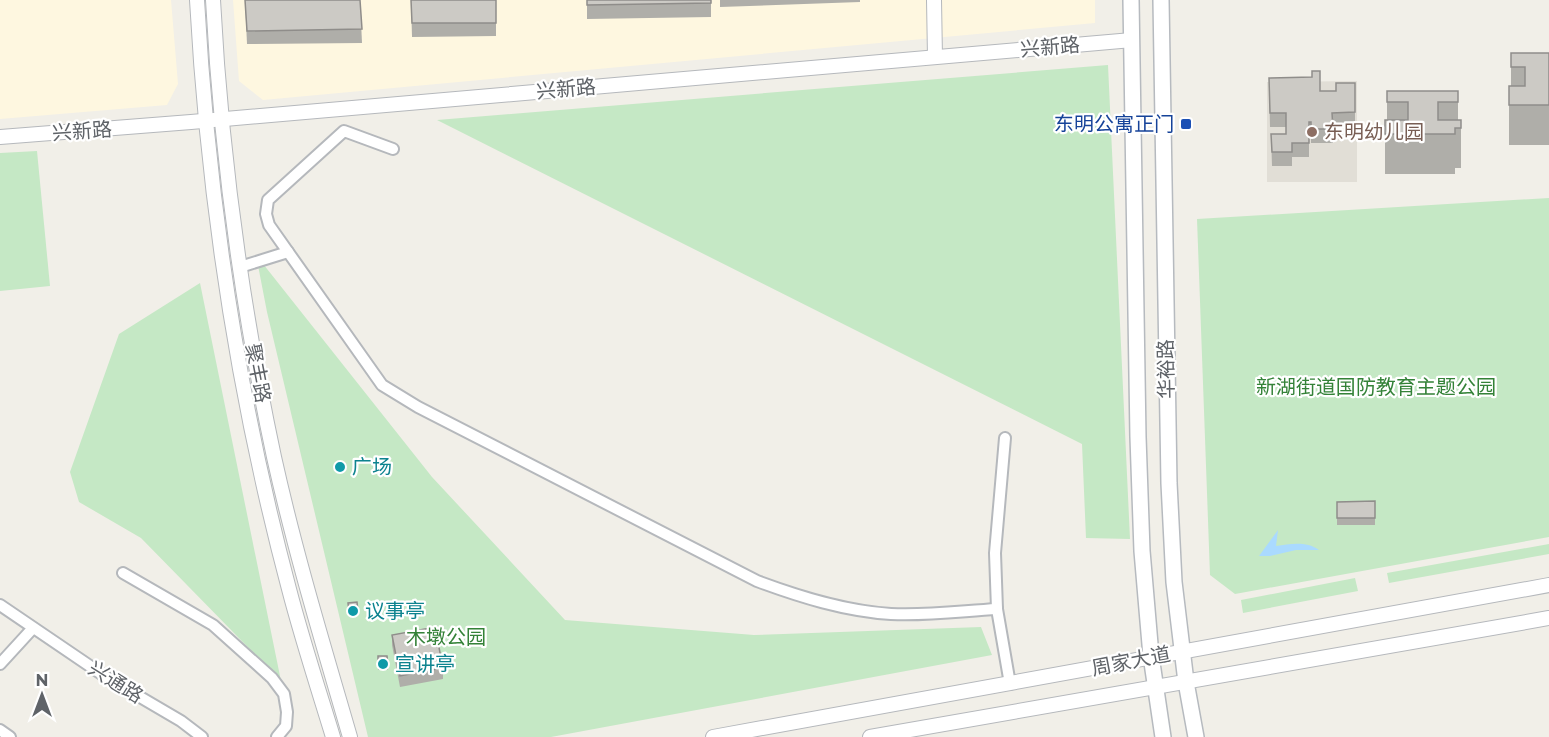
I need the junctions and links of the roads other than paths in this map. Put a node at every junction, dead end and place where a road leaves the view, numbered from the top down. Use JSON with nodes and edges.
{"nodes":[{"id":1,"x":197,"y":0,"type":"edge"},
{"id":2,"x":213,"y":0,"type":"edge"},
{"id":3,"x":934,"y":0,"type":"edge"},
{"id":4,"x":1131,"y":0,"type":"edge"},
{"id":5,"x":1161,"y":0,"type":"edge"},
{"id":6,"x":1132,"y":40,"type":"junction"},
{"id":7,"x":935,"y":57,"type":"junction"},
{"id":8,"x":221,"y":120,"type":"junction"},
{"id":9,"x":205,"y":121,"type":"junction"},
{"id":10,"x":0,"y":137,"type":"edge"},
{"id":11,"x":393,"y":149,"type":"dead end"},
{"id":12,"x":288,"y":252,"type":"junction"},
{"id":13,"x":240,"y":267,"type":"junction"},
{"id":14,"x":1005,"y":438,"type":"dead end"},
{"id":15,"x":123,"y":573,"type":"dead end"},
{"id":16,"x":1549,"y":585,"type":"edge"},
{"id":17,"x":0,"y":605,"type":"edge"},
{"id":18,"x":997,"y":609,"type":"junction"},
{"id":19,"x":1549,"y":618,"type":"edge"},
{"id":20,"x":33,"y":628,"type":"junction"},
{"id":21,"x":1182,"y":651,"type":"junction"},
{"id":22,"x":1151,"y":656,"type":"junction"},
{"id":23,"x":0,"y":664,"type":"edge"},
{"id":24,"x":1186,"y":682,"type":"junction"},
{"id":25,"x":1010,"y":684,"type":"junction"},
{"id":26,"x":1155,"y":688,"type":"junction"},
{"id":27,"x":0,"y":730,"type":"edge"},
{"id":28,"x":10,"y":737,"type":"edge"},
{"id":29,"x":202,"y":737,"type":"edge"},
{"id":30,"x":278,"y":737,"type":"edge"},
{"id":31,"x":333,"y":737,"type":"edge"},
{"id":32,"x":350,"y":737,"type":"edge"},
{"id":33,"x":712,"y":737,"type":"edge"},
{"id":34,"x":870,"y":737,"type":"edge"},
{"id":35,"x":1162,"y":737,"type":"edge"},
{"id":36,"x":1196,"y":737,"type":"edge"}],
"edges":[{"from":1,"to":9,"type":"street","name":"聚丰路"},
{"from":2,"to":8,"type":"street","name":"聚丰路"},
{"from":3,"to":7,"type":"street"},
{"from":4,"to":6,"type":"main road","name":"华裕路"},
{"from":5,"to":21,"type":"main road","name":"华裕路"},
{"from":6,"to":7,"type":"street","name":"兴新路"},
{"from":6,"to":22,"type":"main road","name":"华裕路"},
{"from":7,"to":8,"type":"street","name":"兴新路"},
{"from":8,"to":9,"type":"street","name":"兴新路"},
{"from":8,"to":13,"type":"street","name":"聚丰路"},
{"from":9,"to":10,"type":"street","name":"兴新路"},
{"from":9,"to":31,"type":"street","name":"聚丰路"},
{"from":11,"to":12,"type":"street"},
{"from":12,"to":13,"type":"street"},
{"from":12,"to":18,"type":"street"},
{"from":13,"to":32,"type":"street","name":"聚丰路"},
{"from":14,"to":18,"type":"street"},
{"from":15,"to":30,"type":"street"},
{"from":16,"to":21,"type":"street","name":"周家大道"},
{"from":17,"to":20,"type":"street","name":"兴通路"},
{"from":18,"to":25,"type":"street"},
{"from":19,"to":24,"type":"street","name":"周家大道"},
{"from":20,"to":23,"type":"street"},
{"from":20,"to":29,"type":"street","name":"兴通路"},
{"from":21,"to":22,"type":"street","name":"周家大道"},
{"from":21,"to":24,"type":"main road","name":"华裕路"},
{"from":22,"to":25,"type":"street","name":"周家大道"},
{"from":22,"to":26,"type":"main road","name":"华裕路"},
{"from":24,"to":26,"type":"street","name":"周家大道"},
{"from":24,"to":36,"type":"main road","name":"华裕路"},
{"from":25,"to":33,"type":"street","name":"周家大道"},
{"from":26,"to":34,"type":"street","name":"周家大道"},
{"from":26,"to":35,"type":"main road","name":"华裕路"},
{"from":27,"to":28,"type":"street"}]}
